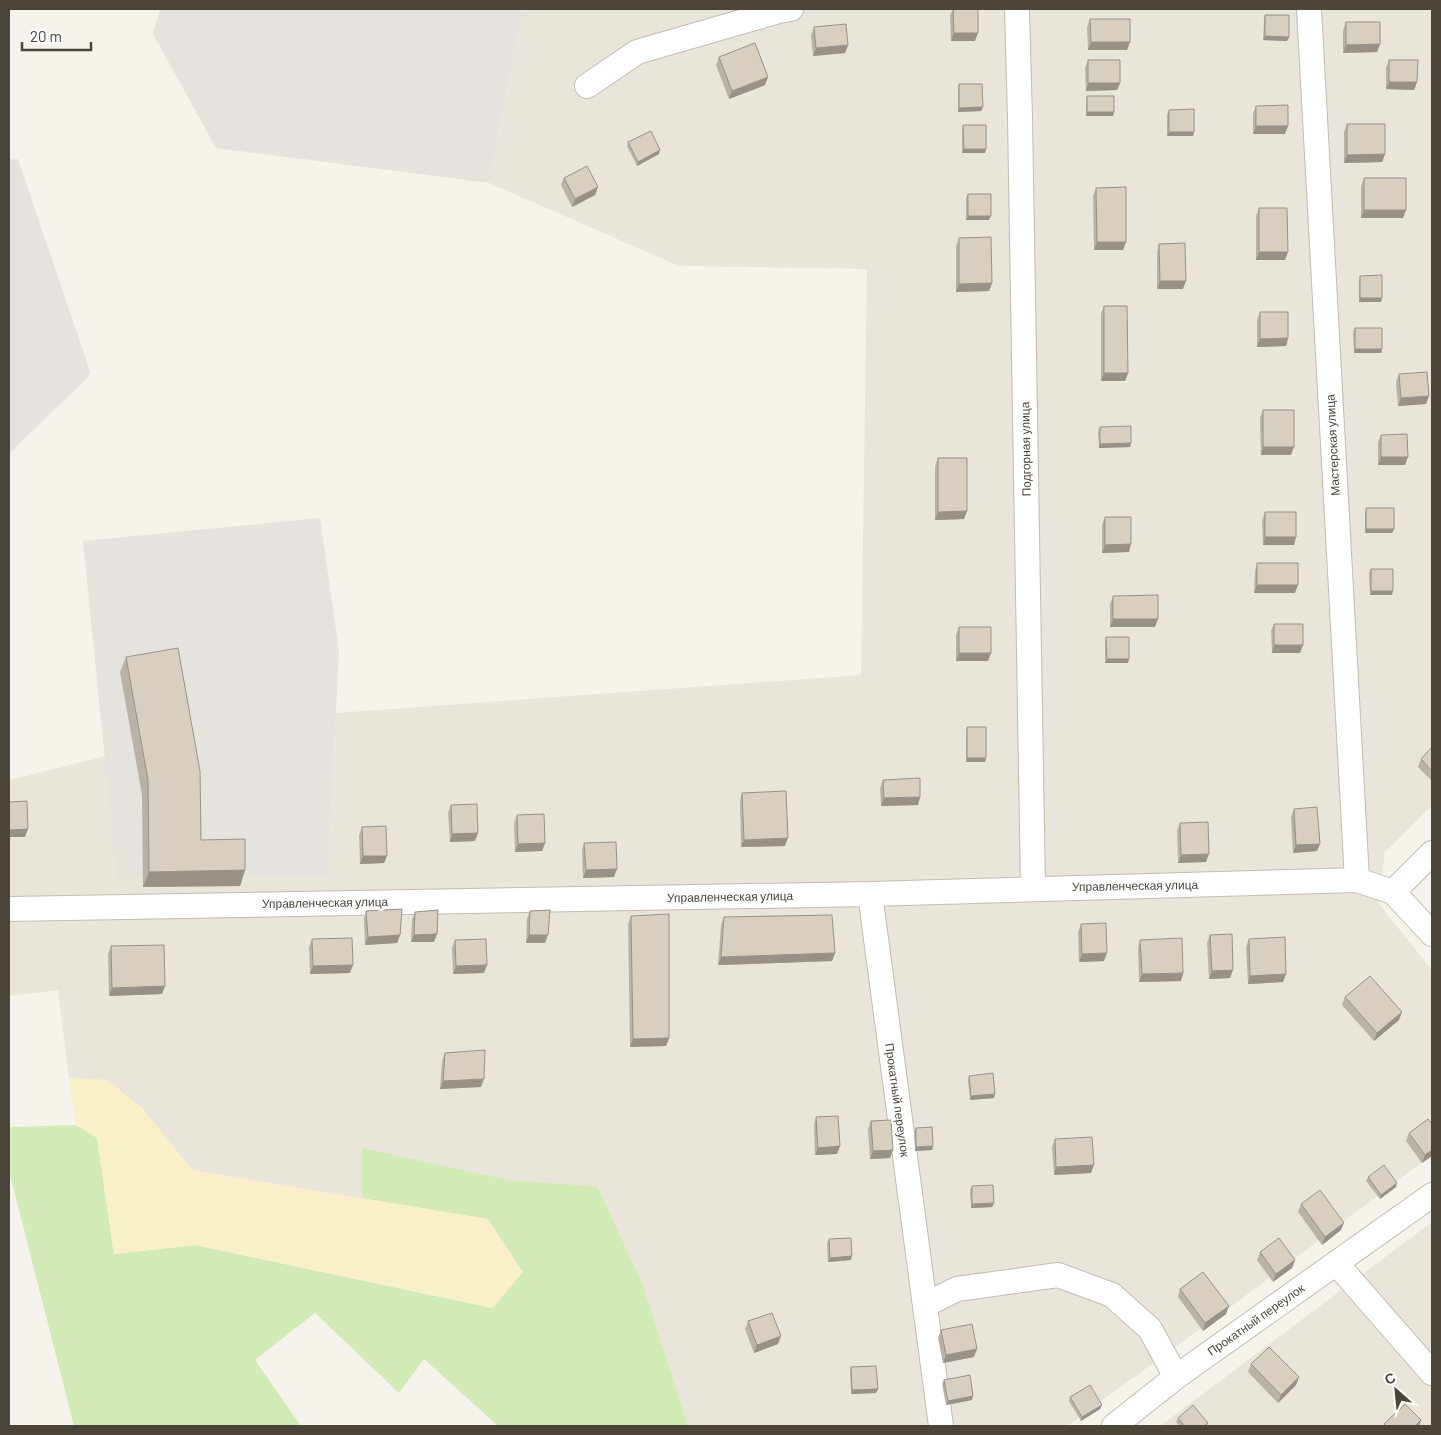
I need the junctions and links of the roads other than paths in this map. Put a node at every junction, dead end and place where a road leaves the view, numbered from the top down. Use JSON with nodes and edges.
{"nodes":[{"id":1,"x":791,"y":9,"type":"edge"},
{"id":2,"x":1017,"y":9,"type":"edge"},
{"id":3,"x":1309,"y":9,"type":"edge"},
{"id":4,"x":587,"y":86,"type":"dead end"},
{"id":5,"x":1432,"y":853,"type":"edge"},
{"id":6,"x":1356,"y":880,"type":"junction"},
{"id":7,"x":1034,"y":889,"type":"junction"},
{"id":8,"x":1393,"y":892,"type":"junction"},
{"id":9,"x":870,"y":894,"type":"junction"},
{"id":10,"x":9,"y":909,"type":"edge"},
{"id":11,"x":1432,"y":934,"type":"edge"},
{"id":12,"x":1432,"y":1195,"type":"edge"},
{"id":13,"x":1336,"y":1263,"type":"junction"},
{"id":14,"x":925,"y":1305,"type":"junction"},
{"id":15,"x":1432,"y":1373,"type":"edge"},
{"id":16,"x":1176,"y":1376,"type":"junction"},
{"id":17,"x":941,"y":1426,"type":"edge"},
{"id":18,"x":1114,"y":1426,"type":"edge"}],
"edges":[{"from":1,"to":4,"type":"street"},
{"from":2,"to":7,"type":"street","name":"Подгорная улица"},
{"from":3,"to":6,"type":"street","name":"Мастерская улица"},
{"from":5,"to":8,"type":"street"},
{"from":6,"to":7,"type":"street","name":"Управленческая улица"},
{"from":6,"to":8,"type":"street","name":"Управленческая улица"},
{"from":7,"to":9,"type":"street","name":"Управленческая улица"},
{"from":8,"to":11,"type":"street"},
{"from":9,"to":10,"type":"street","name":"Управленческая улица"},
{"from":9,"to":14,"type":"street","name":"Прокатный переулок"},
{"from":12,"to":13,"type":"street","name":"Прокатный переулок"},
{"from":13,"to":15,"type":"street"},
{"from":13,"to":16,"type":"street","name":"Прокатный переулок"},
{"from":14,"to":16,"type":"street"},
{"from":14,"to":17,"type":"street","name":"Прокатный переулок"},
{"from":16,"to":18,"type":"street","name":"Прокатный переулок"}]}
